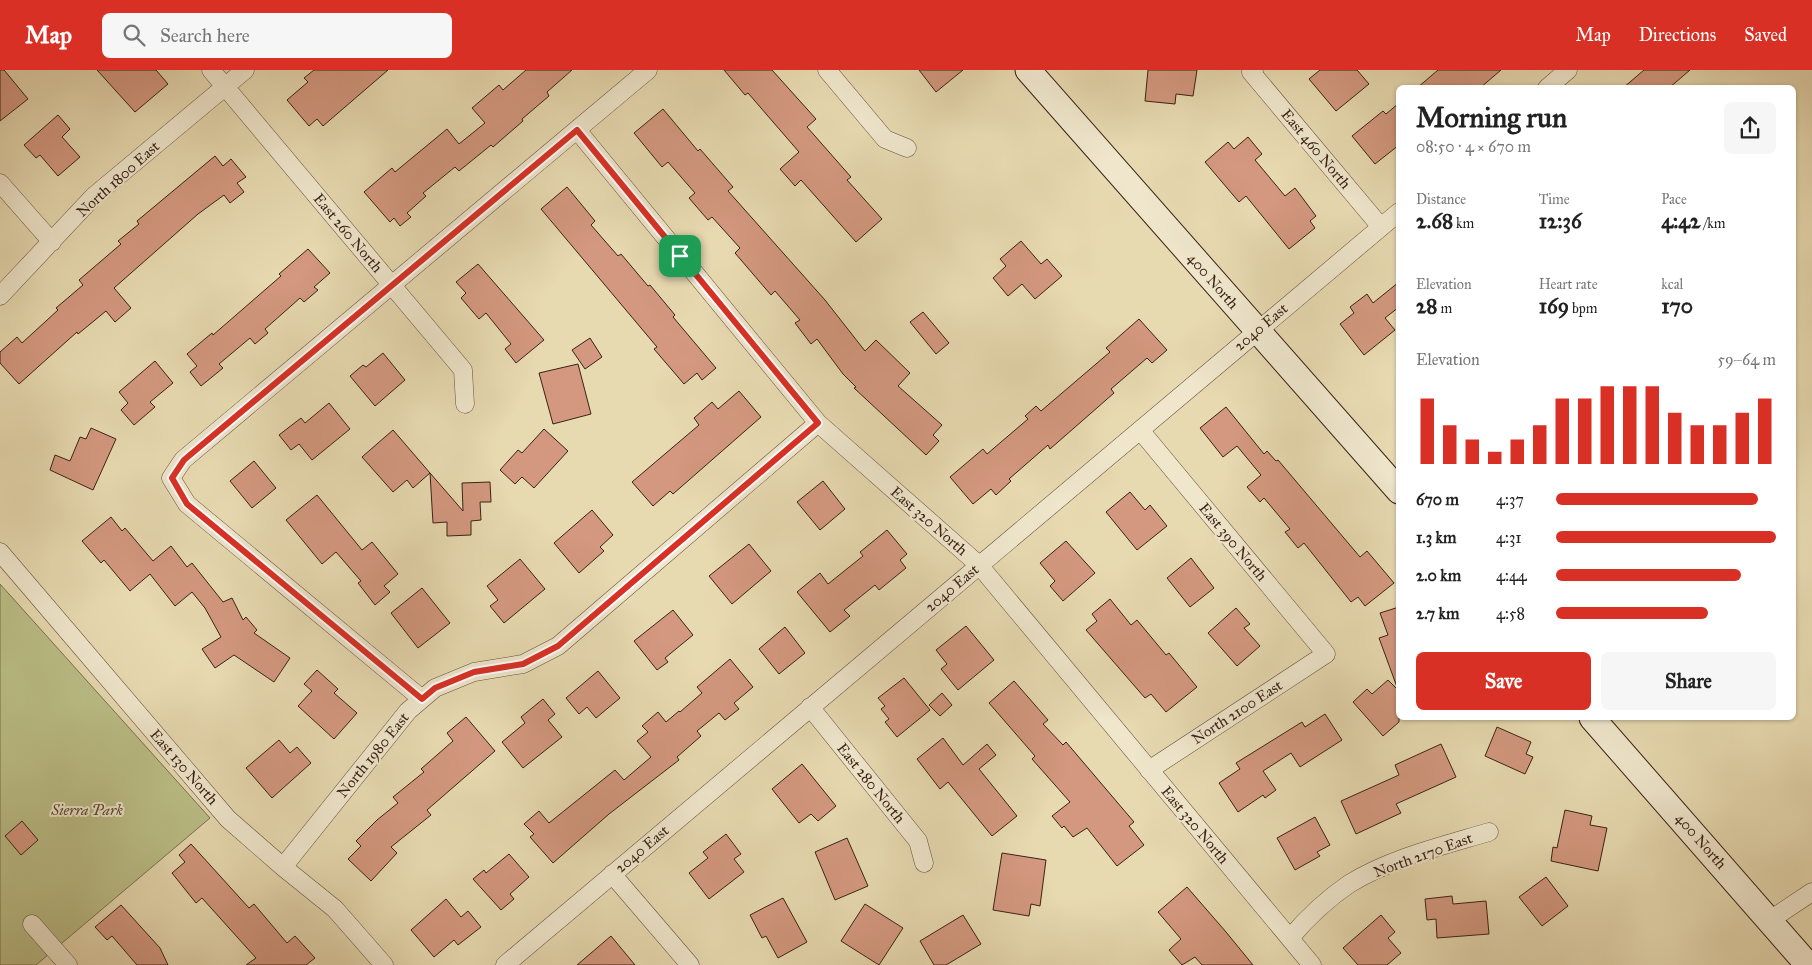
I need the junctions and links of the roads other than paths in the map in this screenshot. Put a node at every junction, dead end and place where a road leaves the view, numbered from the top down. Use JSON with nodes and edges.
{"nodes":[{"id":1,"x":211,"y":70,"type":"edge"},
{"id":2,"x":245,"y":70,"type":"edge"},
{"id":3,"x":648,"y":70,"type":"edge"},
{"id":4,"x":827,"y":70,"type":"edge"},
{"id":5,"x":1028,"y":70,"type":"edge"},
{"id":6,"x":1568,"y":70,"type":"edge"},
{"id":7,"x":1253,"y":71,"type":"edge"},
{"id":8,"x":1550,"y":85,"type":"edge"},
{"id":9,"x":225,"y":87,"type":"junction"},
{"id":10,"x":577,"y":130,"type":"junction"},
{"id":11,"x":907,"y":148,"type":"dead end"},
{"id":12,"x":0,"y":183,"type":"edge"},
{"id":13,"x":1396,"y":214,"type":"edge"},
{"id":14,"x":1381,"y":227,"type":"junction"},
{"id":15,"x":52,"y":242,"type":"junction"},
{"id":16,"x":392,"y":285,"type":"junction"},
{"id":17,"x":0,"y":296,"type":"edge"},
{"id":18,"x":1257,"y":331,"type":"junction"},
{"id":19,"x":465,"y":404,"type":"dead end"},
{"id":20,"x":818,"y":423,"type":"junction"},
{"id":21,"x":1140,"y":430,"type":"junction"},
{"id":22,"x":1396,"y":488,"type":"edge"},
{"id":23,"x":0,"y":552,"type":"edge"},
{"id":24,"x":979,"y":565,"type":"junction"},
{"id":25,"x":1326,"y":654,"type":"joint"},
{"id":26,"x":422,"y":699,"type":"junction"},
{"id":27,"x":810,"y":707,"type":"junction"},
{"id":28,"x":1594,"y":720,"type":"edge"},
{"id":29,"x":1149,"y":770,"type":"junction"},
{"id":30,"x":1489,"y":832,"type":"dead end"},
{"id":31,"x":924,"y":863,"type":"dead end"},
{"id":32,"x":283,"y":867,"type":"junction"},
{"id":33,"x":612,"y":874,"type":"junction"},
{"id":34,"x":1812,"y":892,"type":"edge"},
{"id":35,"x":1770,"y":920,"type":"junction"},
{"id":36,"x":32,"y":924,"type":"dead end"},
{"id":37,"x":1290,"y":938,"type":"junction"},
{"id":38,"x":68,"y":965,"type":"edge"},
{"id":39,"x":384,"y":965,"type":"edge"},
{"id":40,"x":505,"y":965,"type":"edge"},
{"id":41,"x":690,"y":965,"type":"edge"},
{"id":42,"x":1312,"y":965,"type":"edge"},
{"id":43,"x":1808,"y":965,"type":"edge"}],
"edges":[{"from":1,"to":9,"type":"street","name":"East 260 North"},
{"from":2,"to":9,"type":"street","name":"North 1800 East"},
{"from":3,"to":10,"type":"street"},
{"from":4,"to":11,"type":"street"},
{"from":5,"to":18,"type":"main road","name":"400 North"},
{"from":6,"to":8,"type":"street"},
{"from":7,"to":14,"type":"street","name":"East 460 North"},
{"from":9,"to":15,"type":"street","name":"North 1800 East"},
{"from":9,"to":16,"type":"street","name":"East 260 North"},
{"from":10,"to":16,"type":"street"},
{"from":10,"to":20,"type":"street","name":"East 320 North"},
{"from":12,"to":15,"type":"street"},
{"from":13,"to":14,"type":"street","name":"2040 East"},
{"from":14,"to":18,"type":"street","name":"2040 East"},
{"from":15,"to":17,"type":"street","name":"North 1800 East"},
{"from":16,"to":19,"type":"street","name":"East 260 North"},
{"from":16,"to":26,"type":"street"},
{"from":18,"to":21,"type":"street","name":"2040 East"},
{"from":18,"to":22,"type":"main road","name":"400 North"},
{"from":20,"to":24,"type":"street","name":"East 320 North"},
{"from":20,"to":26,"type":"street","name":"North 1980 East"},
{"from":21,"to":24,"type":"street","name":"2040 East"},
{"from":21,"to":25,"type":"street","name":"East 390 North"},
{"from":23,"to":32,"type":"street","name":"East 130 North"},
{"from":24,"to":27,"type":"street","name":"2040 East"},
{"from":24,"to":29,"type":"street","name":"East 320 North"},
{"from":25,"to":29,"type":"street","name":"North 2100 East"},
{"from":26,"to":32,"type":"street","name":"North 1980 East"},
{"from":27,"to":31,"type":"street","name":"East 280 North"},
{"from":27,"to":33,"type":"street","name":"2040 East"},
{"from":28,"to":35,"type":"main road","name":"400 North"},
{"from":29,"to":37,"type":"street","name":"East 320 North"},
{"from":30,"to":37,"type":"street","name":"North 2170 East"},
{"from":32,"to":39,"type":"street","name":"East 130 North"},
{"from":33,"to":40,"type":"street","name":"2040 East"},
{"from":33,"to":41,"type":"street"},
{"from":34,"to":35,"type":"street"},
{"from":35,"to":43,"type":"main road","name":"400 North"},
{"from":36,"to":38,"type":"street"},
{"from":37,"to":42,"type":"street","name":"East 320 North"}]}
